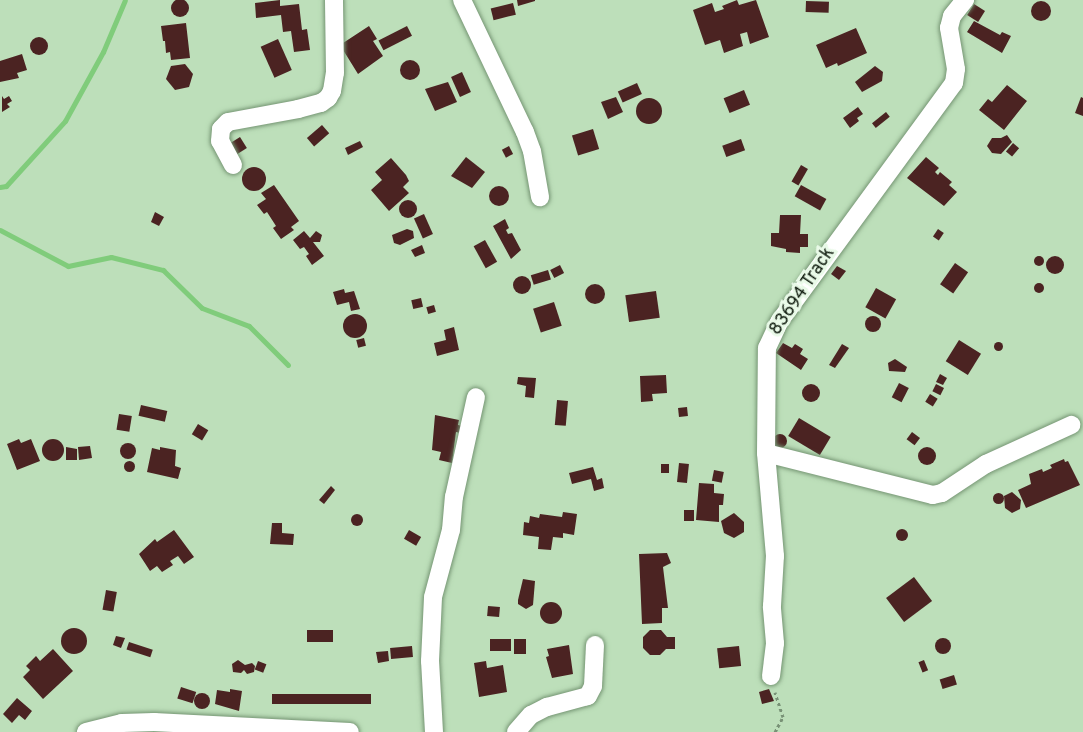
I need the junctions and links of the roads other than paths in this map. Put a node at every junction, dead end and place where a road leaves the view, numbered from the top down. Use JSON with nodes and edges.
{"nodes":[{"id":1,"x":334,"y":0,"type":"edge"},
{"id":2,"x":462,"y":0,"type":"edge"},
{"id":3,"x":965,"y":0,"type":"edge"},
{"id":4,"x":233,"y":165,"type":"dead end"},
{"id":5,"x":540,"y":197,"type":"dead end"},
{"id":6,"x":476,"y":397,"type":"dead end"},
{"id":7,"x":1071,"y":425,"type":"dead end"},
{"id":8,"x":766,"y":453,"type":"junction"},
{"id":9,"x":595,"y":645,"type":"dead end"},
{"id":10,"x":771,"y":676,"type":"road end"},
{"id":11,"x":86,"y":732,"type":"edge"},
{"id":12,"x":350,"y":732,"type":"edge"},
{"id":13,"x":420,"y":732,"type":"edge"},
{"id":14,"x":435,"y":732,"type":"edge"},
{"id":15,"x":516,"y":732,"type":"edge"}],
"edges":[{"from":1,"to":4,"type":"street"},
{"from":2,"to":5,"type":"street"},
{"from":3,"to":8,"type":"street","name":"83694 Track"},
{"from":6,"to":14,"type":"street"},
{"from":7,"to":8,"type":"street"},
{"from":8,"to":10,"type":"street","name":"83694 Track"},
{"from":9,"to":15,"type":"street"},
{"from":11,"to":12,"type":"street"},
{"from":13,"to":14,"type":"street"}]}
